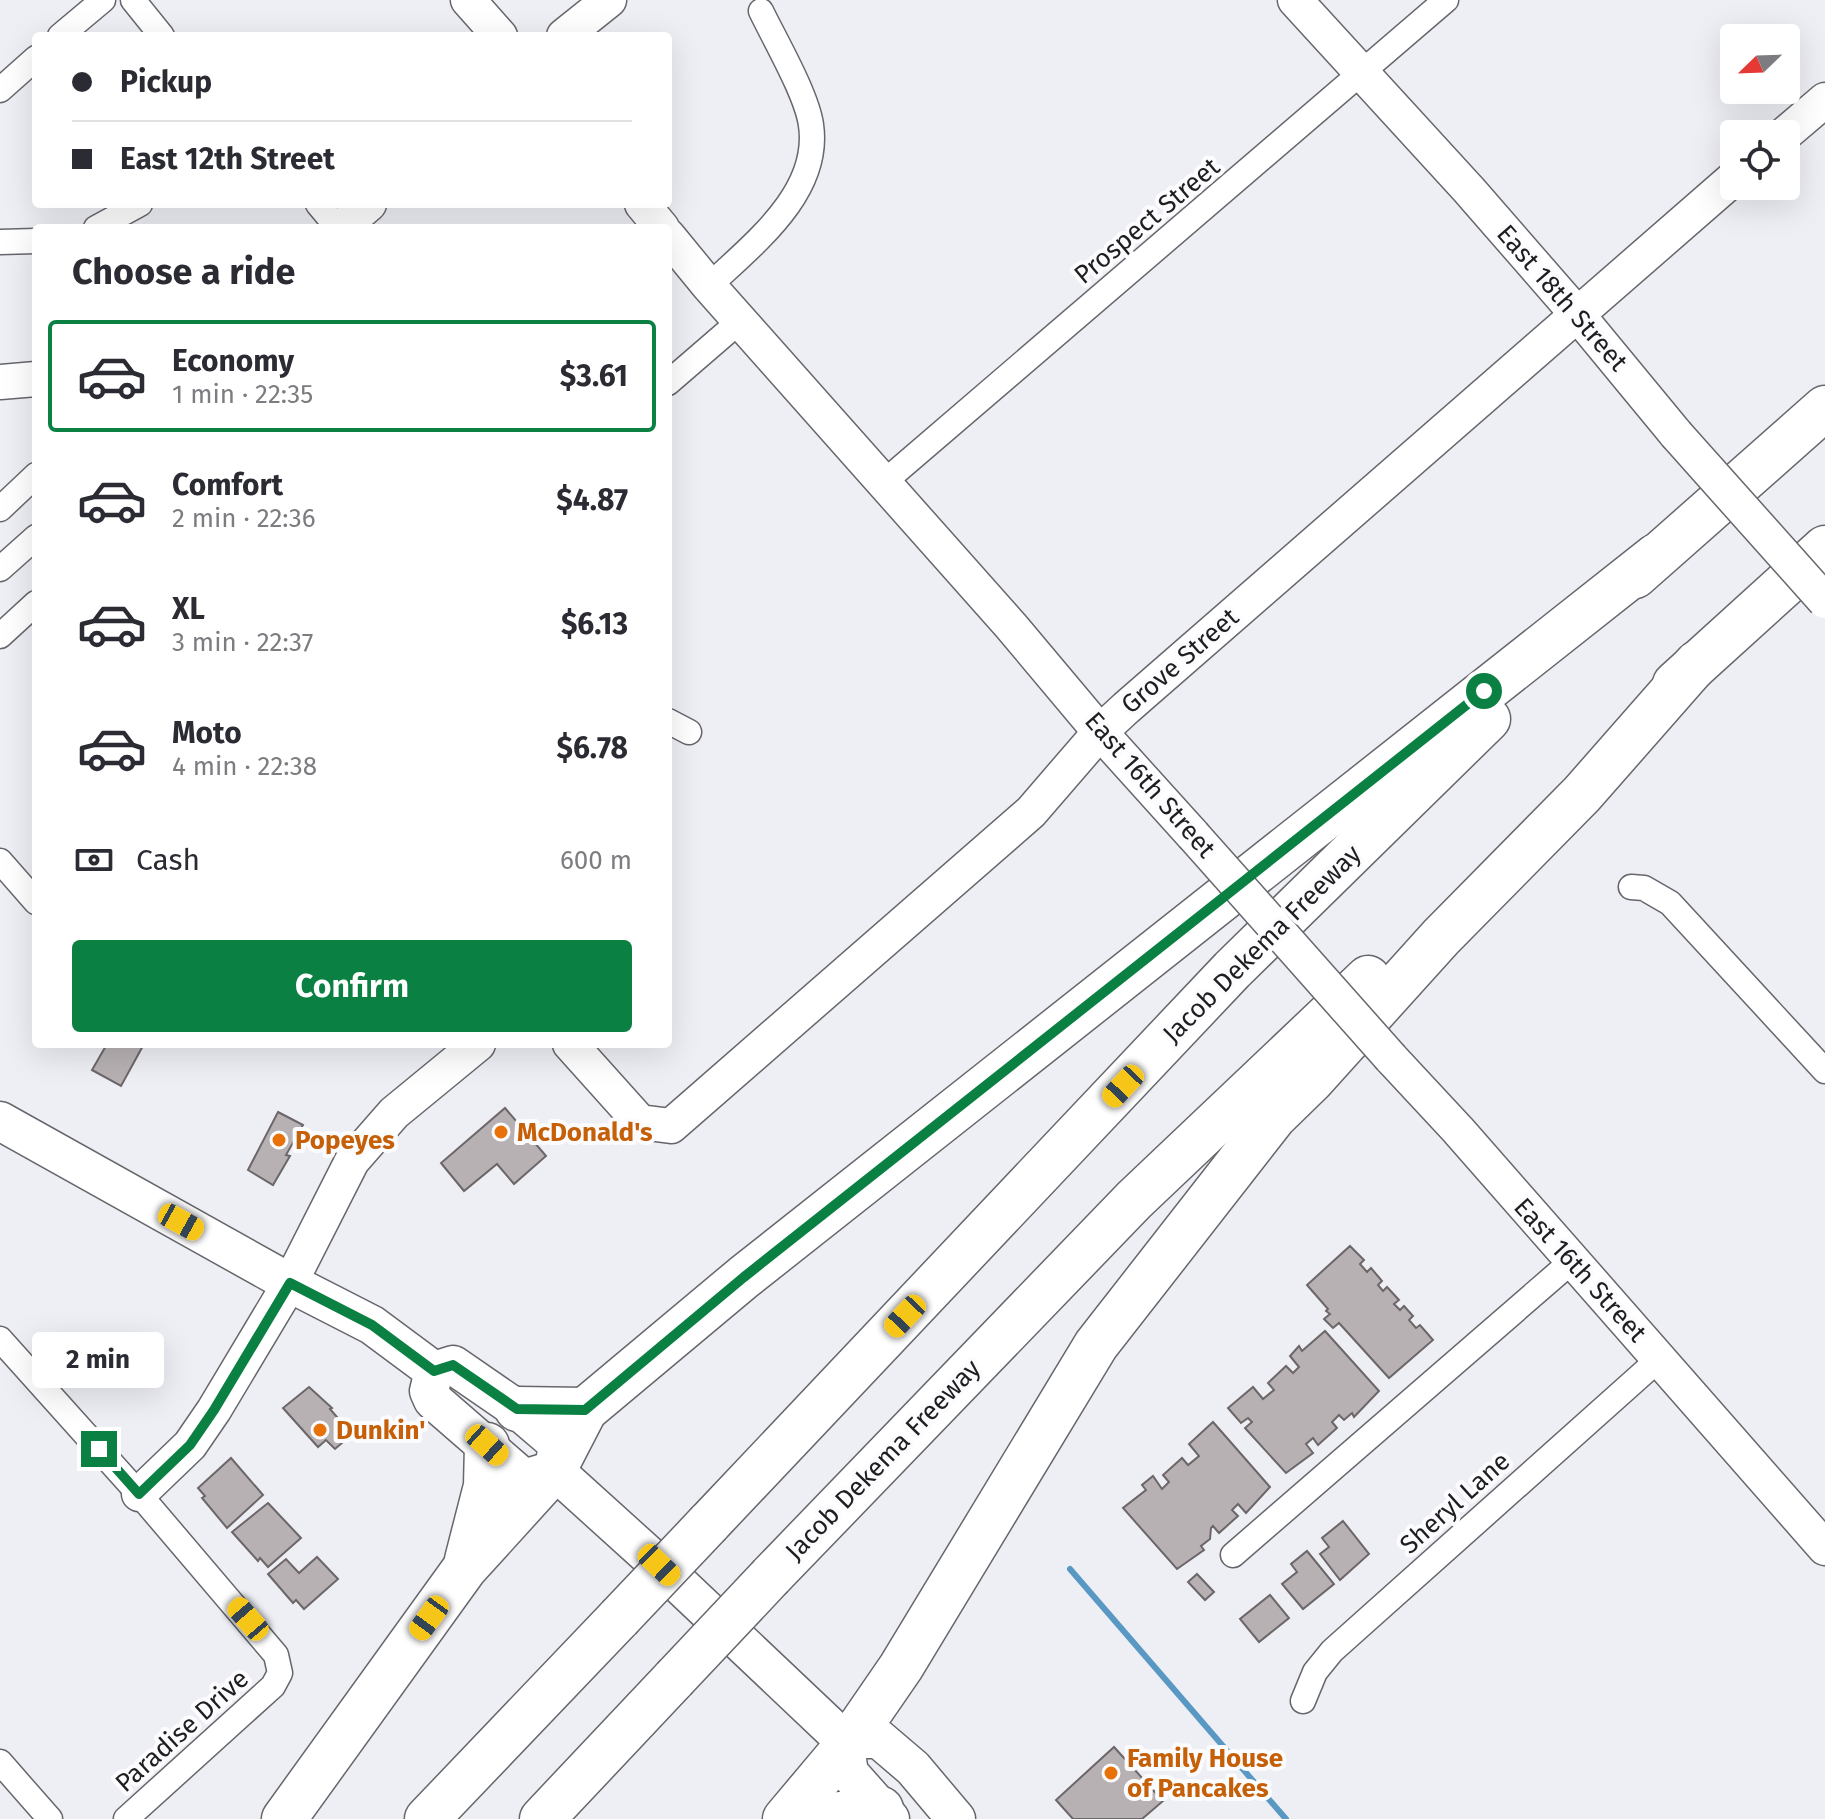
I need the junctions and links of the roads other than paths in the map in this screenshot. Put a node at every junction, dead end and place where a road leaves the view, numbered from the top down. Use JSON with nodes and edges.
{"nodes":[{"id":1,"x":133,"y":0,"type":"edge"},
{"id":2,"x":468,"y":0,"type":"edge"},
{"id":3,"x":609,"y":0,"type":"edge"},
{"id":4,"x":1295,"y":0,"type":"edge"},
{"id":5,"x":1446,"y":0,"type":"edge"},
{"id":6,"x":100,"y":1,"type":"edge"},
{"id":7,"x":761,"y":11,"type":"dead end"},
{"id":8,"x":65,"y":32,"type":"edge"},
{"id":9,"x":159,"y":32,"type":"edge"},
{"id":10,"x":496,"y":32,"type":"edge"},
{"id":11,"x":569,"y":32,"type":"edge"},
{"id":12,"x":32,"y":62,"type":"edge"},
{"id":13,"x":1362,"y":74,"type":"junction"},
{"id":14,"x":0,"y":90,"type":"edge"},
{"id":15,"x":1825,"y":100,"type":"edge"},
{"id":16,"x":1800,"y":121,"type":"edge"},
{"id":17,"x":1720,"y":190,"type":"edge"},
{"id":18,"x":133,"y":208,"type":"edge"},
{"id":19,"x":322,"y":208,"type":"edge"},
{"id":20,"x":364,"y":208,"type":"edge"},
{"id":21,"x":645,"y":208,"type":"edge"},
{"id":22,"x":103,"y":224,"type":"edge"},
{"id":23,"x":336,"y":224,"type":"edge"},
{"id":24,"x":344,"y":224,"type":"edge"},
{"id":25,"x":659,"y":224,"type":"edge"},
{"id":26,"x":32,"y":241,"type":"edge"},
{"id":27,"x":672,"y":241,"type":"edge"},
{"id":28,"x":0,"y":242,"type":"edge"},
{"id":29,"x":709,"y":286,"type":"junction"},
{"id":30,"x":1577,"y":314,"type":"junction"},
{"id":31,"x":741,"y":320,"type":"junction"},
{"id":32,"x":32,"y":379,"type":"edge"},
{"id":33,"x":672,"y":380,"type":"edge"},
{"id":34,"x":0,"y":382,"type":"edge"},
{"id":35,"x":1825,"y":408,"type":"edge"},
{"id":36,"x":32,"y":479,"type":"edge"},
{"id":37,"x":883,"y":483,"type":"junction"},
{"id":38,"x":0,"y":509,"type":"edge"},
{"id":39,"x":32,"y":541,"type":"edge"},
{"id":40,"x":1825,"y":548,"type":"edge"},
{"id":41,"x":1656,"y":556,"type":"junction"},
{"id":42,"x":0,"y":569,"type":"edge"},
{"id":43,"x":1825,"y":601,"type":"edge"},
{"id":44,"x":32,"y":607,"type":"edge"},
{"id":45,"x":0,"y":636,"type":"edge"},
{"id":46,"x":1697,"y":663,"type":"junction"},
{"id":47,"x":1100,"y":732,"type":"junction"},
{"id":48,"x":0,"y":861,"type":"edge"},
{"id":49,"x":1631,"y":887,"type":"dead end"},
{"id":50,"x":32,"y":897,"type":"edge"},
{"id":51,"x":473,"y":1048,"type":"edge"},
{"id":52,"x":574,"y":1048,"type":"edge"},
{"id":53,"x":1825,"y":1071,"type":"edge"},
{"id":54,"x":0,"y":1121,"type":"edge"},
{"id":55,"x":1571,"y":1262,"type":"junction"},
{"id":56,"x":290,"y":1283,"type":"junction"},
{"id":57,"x":0,"y":1339,"type":"edge"},
{"id":58,"x":1659,"y":1359,"type":"junction"},
{"id":59,"x":434,"y":1371,"type":"junction"},
{"id":60,"x":517,"y":1409,"type":"junction"},
{"id":61,"x":585,"y":1410,"type":"junction"},
{"id":62,"x":487,"y":1445,"type":"junction"},
{"id":63,"x":554,"y":1470,"type":"junction"},
{"id":64,"x":139,"y":1494,"type":"junction"},
{"id":65,"x":1825,"y":1548,"type":"edge"},
{"id":66,"x":1233,"y":1555,"type":"dead end"},
{"id":67,"x":465,"y":1568,"type":"junction"},
{"id":68,"x":1303,"y":1701,"type":"dead end"},
{"id":69,"x":848,"y":1744,"type":"junction"},
{"id":70,"x":0,"y":1762,"type":"edge"},
{"id":71,"x":886,"y":1814,"type":"edge"},
{"id":72,"x":50,"y":1819,"type":"edge"},
{"id":73,"x":126,"y":1819,"type":"edge"},
{"id":74,"x":284,"y":1819,"type":"edge"},
{"id":75,"x":427,"y":1819,"type":"edge"},
{"id":76,"x":542,"y":1819,"type":"edge"},
{"id":77,"x":785,"y":1819,"type":"edge"},
{"id":78,"x":815,"y":1819,"type":"edge"},
{"id":79,"x":956,"y":1819,"type":"edge"}],
"edges":[{"from":1,"to":9,"type":"street"},
{"from":2,"to":10,"type":"street"},
{"from":3,"to":11,"type":"street"},
{"from":4,"to":13,"type":"street","name":"East 18th Street"},
{"from":5,"to":13,"type":"street","name":"Prospect Street"},
{"from":6,"to":8,"type":"street"},
{"from":7,"to":29,"type":"street"},
{"from":12,"to":14,"type":"street"},
{"from":13,"to":30,"type":"street","name":"East 18th Street"},
{"from":13,"to":37,"type":"street","name":"Prospect Street"},
{"from":15,"to":16,"type":"street"},
{"from":17,"to":30,"type":"street","name":"Grove Street"},
{"from":18,"to":22,"type":"street"},
{"from":19,"to":23,"type":"street"},
{"from":20,"to":24,"type":"street"},
{"from":21,"to":25,"type":"street"},
{"from":26,"to":28,"type":"street"},
{"from":27,"to":29,"type":"street","name":"East 16th Street"},
{"from":29,"to":31,"type":"street","name":"East 16th Street"},
{"from":30,"to":43,"type":"street","name":"East 18th Street","bridge":true},
{"from":30,"to":47,"type":"street","name":"Grove Street"},
{"from":31,"to":33,"type":"street"},
{"from":31,"to":37,"type":"street","name":"East 16th Street"},
{"from":32,"to":34,"type":"street"},
{"from":35,"to":41,"type":"highway","name":"Jacob Dekema Freeway"},
{"from":36,"to":38,"type":"street"},
{"from":37,"to":47,"type":"street","name":"East 16th Street"},
{"from":39,"to":42,"type":"street"},
{"from":40,"to":46,"type":"highway","name":"Jacob Dekema Freeway"},
{"from":41,"to":61,"type":"highway"},
{"from":41,"to":75,"type":"highway","name":"Jacob Dekema Freeway","bridge":true},
{"from":44,"to":45,"type":"street"},
{"from":46,"to":69,"type":"highway"},
{"from":46,"to":76,"type":"highway","name":"Jacob Dekema Freeway","bridge":true},
{"from":47,"to":52,"type":"street","name":"Grove Street"},
{"from":47,"to":55,"type":"street","name":"East 16th Street","bridge":true},
{"from":48,"to":50,"type":"street"},
{"from":49,"to":53,"type":"street"},
{"from":51,"to":56,"type":"street"},
{"from":54,"to":56,"type":"main road"},
{"from":55,"to":58,"type":"street","name":"East 16th Street"},
{"from":55,"to":66,"type":"street"},
{"from":56,"to":59,"type":"main road"},
{"from":56,"to":64,"type":"street"},
{"from":57,"to":64,"type":"street"},
{"from":58,"to":65,"type":"street","name":"East 16th Street"},
{"from":58,"to":68,"type":"street","name":"Sheryl Lane"},
{"from":59,"to":60,"type":"main road"},
{"from":59,"to":62,"type":"main road"},
{"from":60,"to":61,"type":"highway"},
{"from":60,"to":63,"type":"main road"},
{"from":61,"to":63,"type":"highway"},
{"from":62,"to":63,"type":"main road"},
{"from":62,"to":67,"type":"highway"},
{"from":63,"to":67,"type":"highway"},
{"from":63,"to":69,"type":"main road"},
{"from":64,"to":73,"type":"street","name":"Paradise Drive"},
{"from":67,"to":74,"type":"highway"},
{"from":69,"to":71,"type":"main road"},
{"from":69,"to":77,"type":"highway"},
{"from":69,"to":79,"type":"main road"},
{"from":70,"to":72,"type":"street"},
{"from":71,"to":78,"type":"highway"}]}
